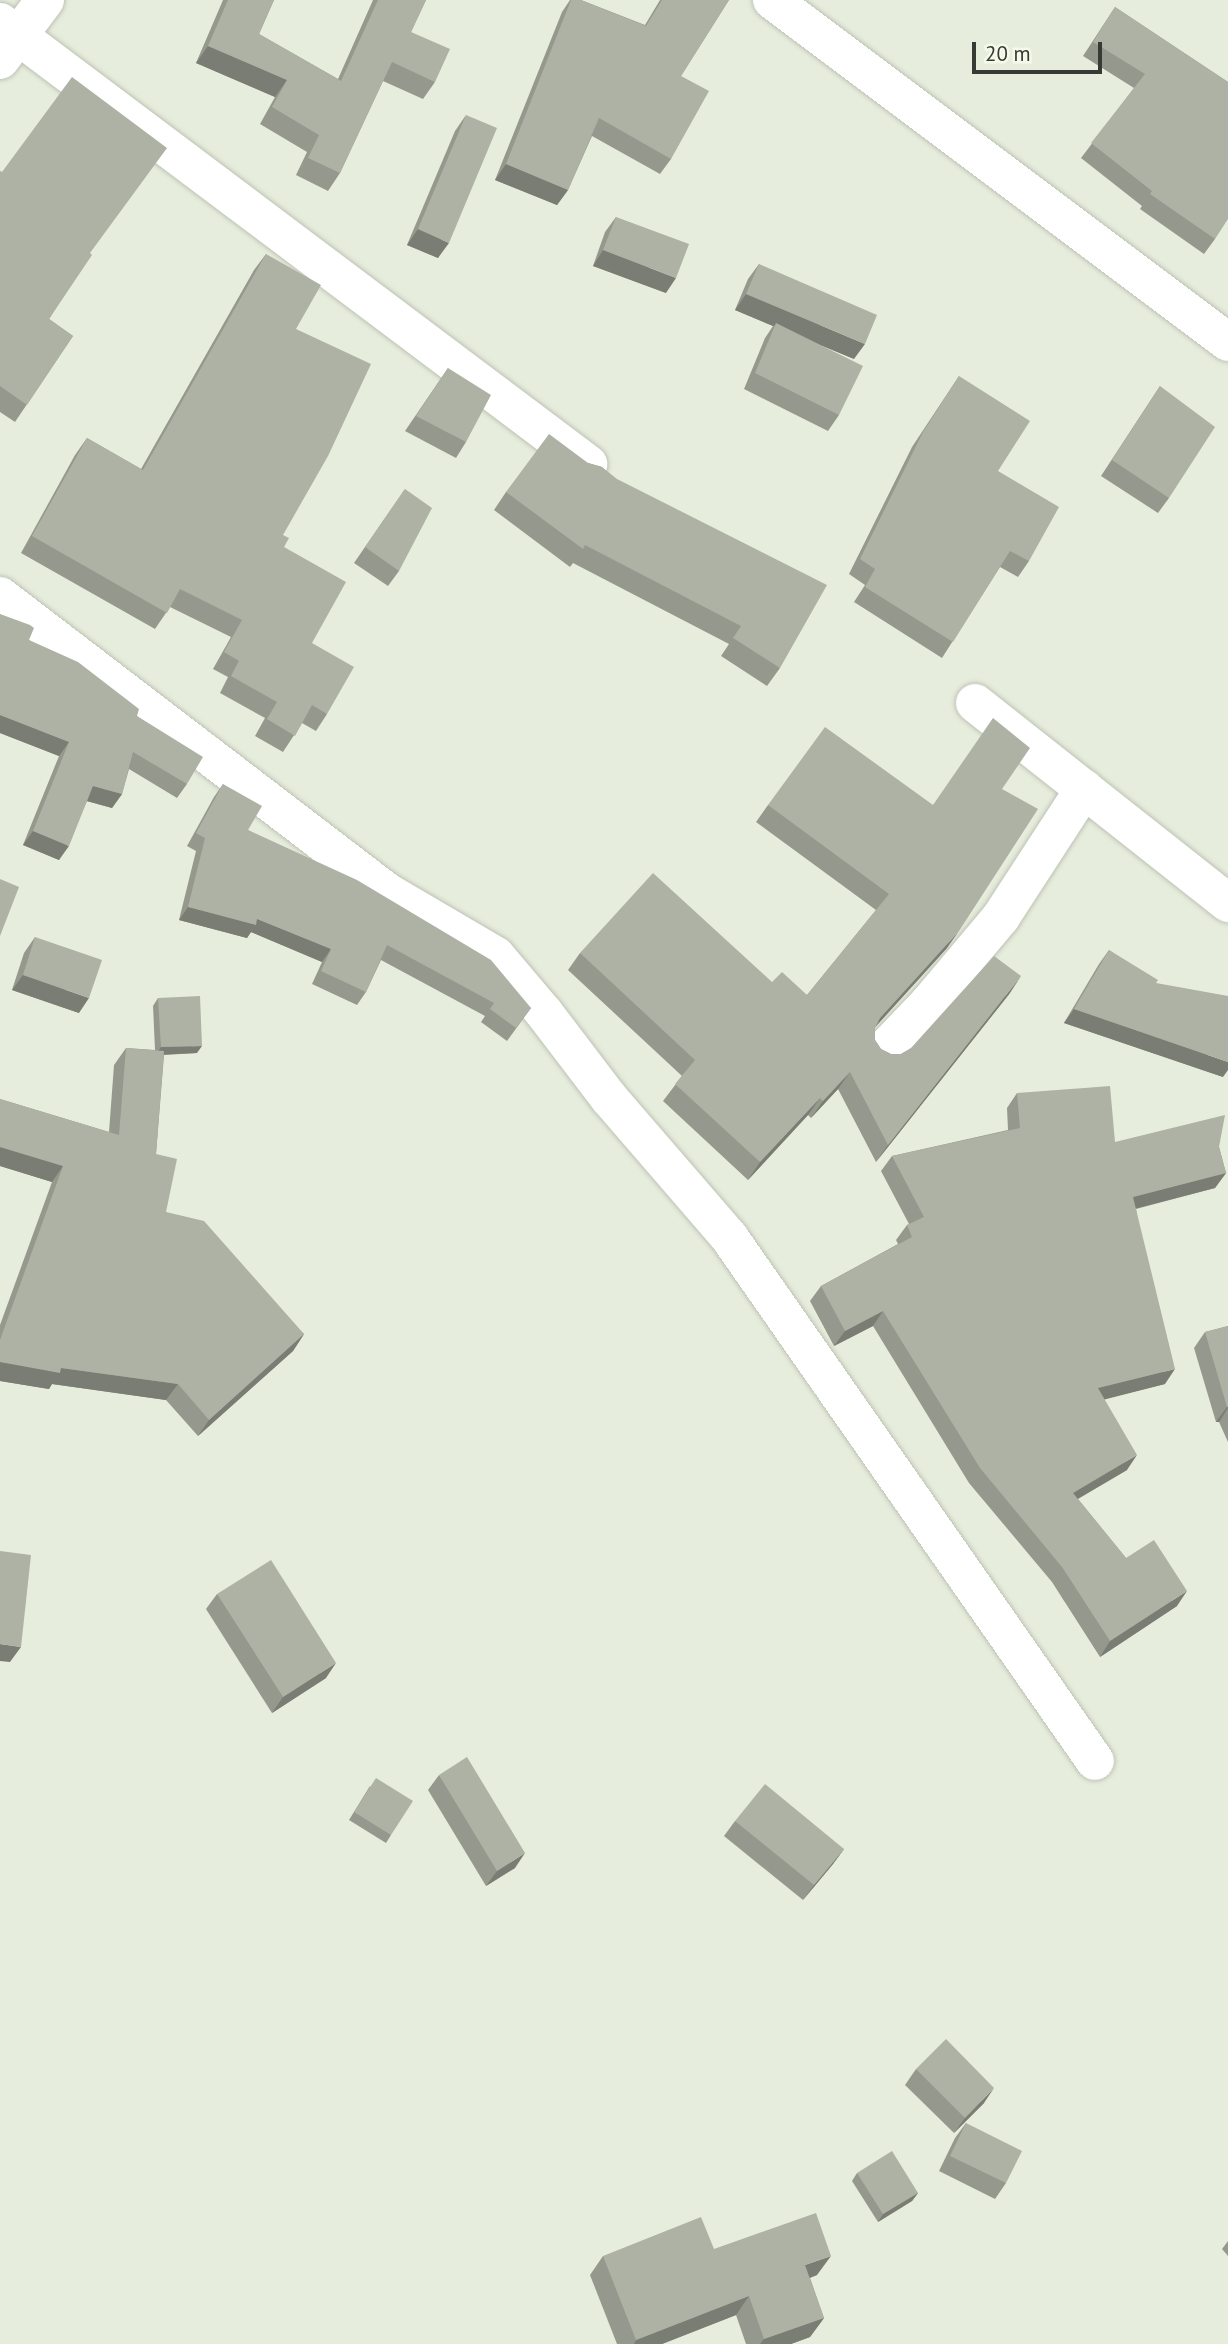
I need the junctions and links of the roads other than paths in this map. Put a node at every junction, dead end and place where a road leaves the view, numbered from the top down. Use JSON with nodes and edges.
{"nodes":[{"id":1,"x":46,"y":0,"type":"edge"},
{"id":2,"x":772,"y":0,"type":"edge"},
{"id":3,"x":6,"y":39,"type":"edge"},
{"id":4,"x":1228,"y":342,"type":"edge"},
{"id":5,"x":588,"y":464,"type":"edge"},
{"id":6,"x":0,"y":596,"type":"edge"},
{"id":7,"x":975,"y":703,"type":"dead end"},
{"id":8,"x":1084,"y":789,"type":"junction"},
{"id":9,"x":1228,"y":903,"type":"edge"},
{"id":10,"x":884,"y":1051,"type":"edge"},
{"id":11,"x":1095,"y":1761,"type":"dead end"}],
"edges":[{"from":1,"to":3,"type":"street"},
{"from":2,"to":4,"type":"street"},
{"from":3,"to":5,"type":"street"},
{"from":6,"to":11,"type":"street"},
{"from":7,"to":8,"type":"street"},
{"from":8,"to":9,"type":"street"},
{"from":8,"to":10,"type":"street"}]}
